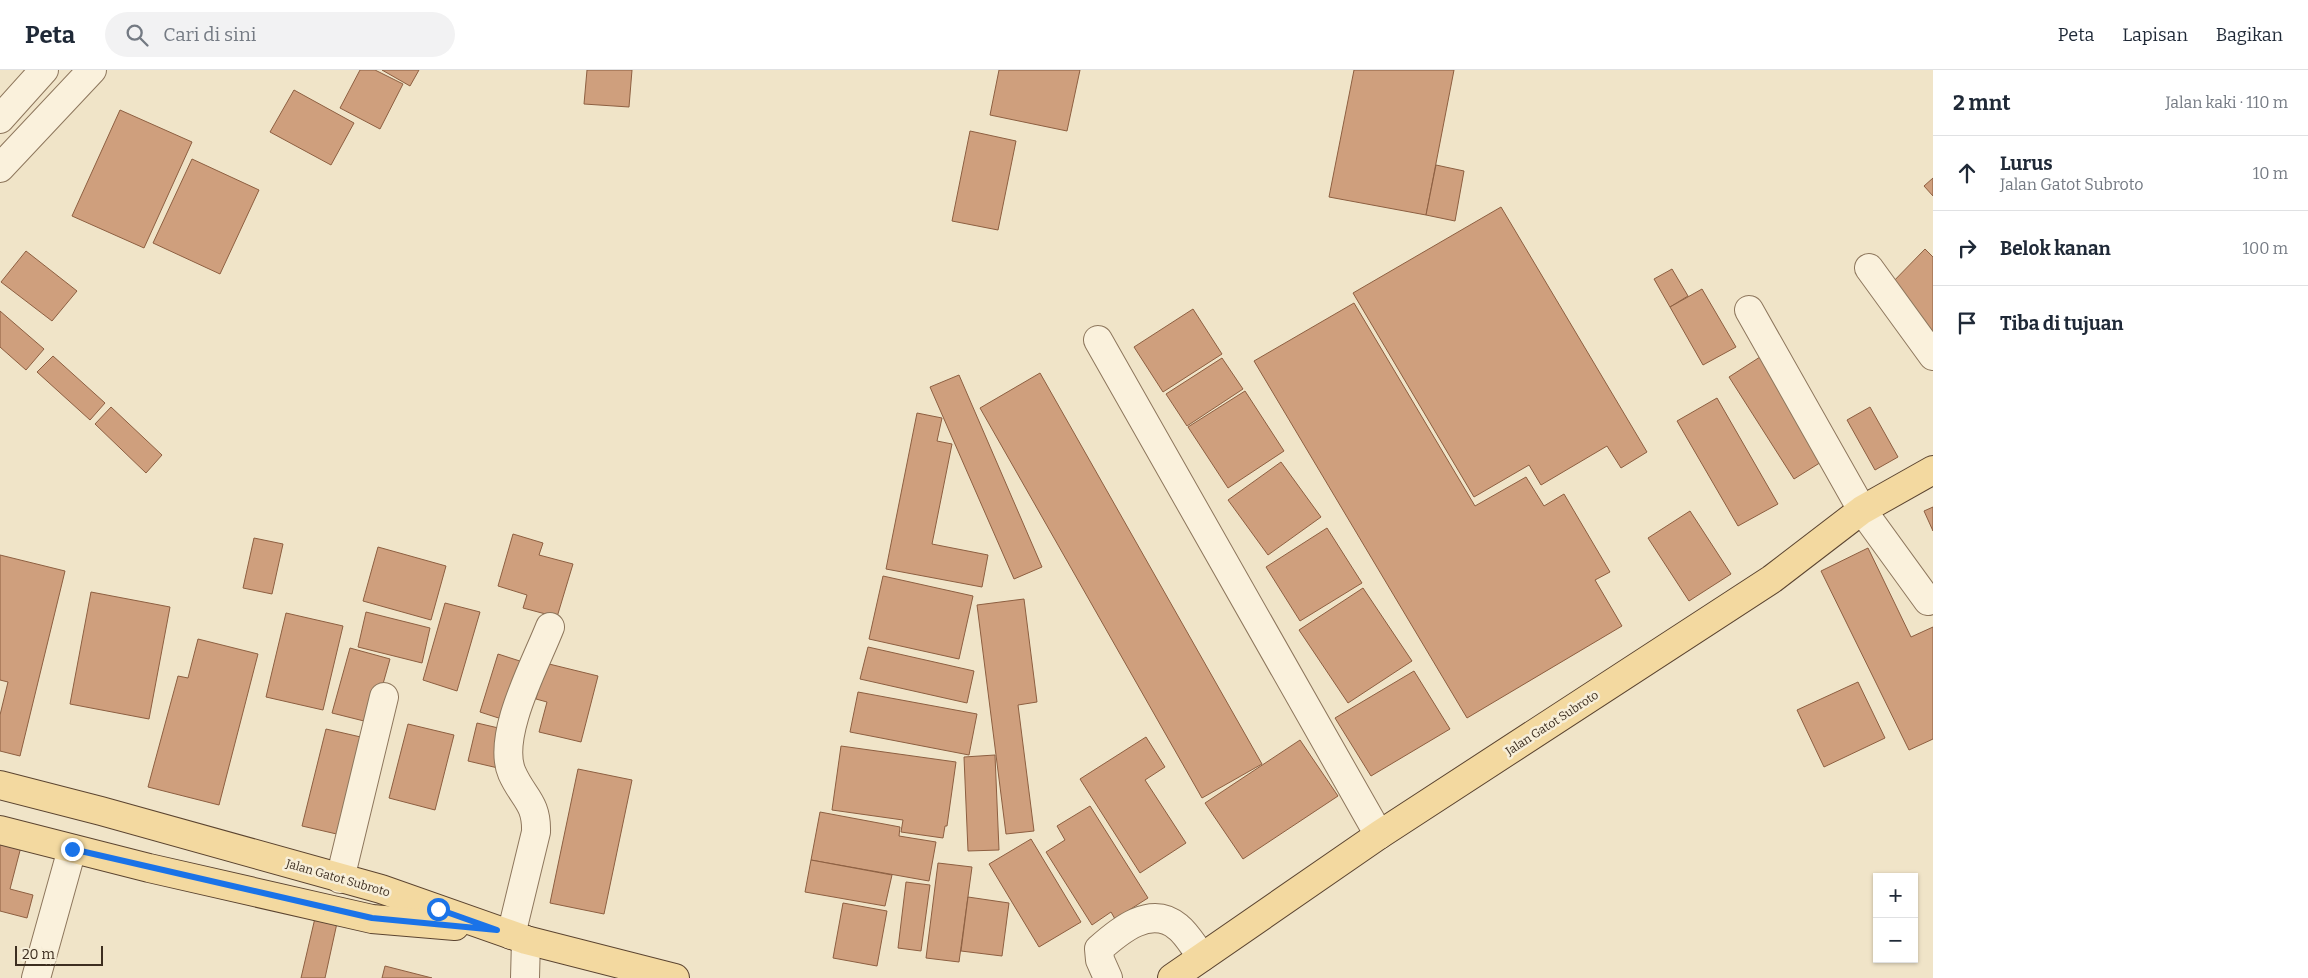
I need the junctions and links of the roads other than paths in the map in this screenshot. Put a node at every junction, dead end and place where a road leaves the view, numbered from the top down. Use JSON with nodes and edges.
{"nodes":[{"id":1,"x":44,"y":70,"type":"edge"},
{"id":2,"x":92,"y":70,"type":"edge"},
{"id":3,"x":0,"y":120,"type":"edge"},
{"id":4,"x":0,"y":168,"type":"edge"},
{"id":5,"x":1869,"y":268,"type":"dead end"},
{"id":6,"x":1749,"y":310,"type":"dead end"},
{"id":7,"x":1098,"y":340,"type":"dead end"},
{"id":8,"x":1933,"y":356,"type":"edge"},
{"id":9,"x":1933,"y":470,"type":"edge"},
{"id":10,"x":1862,"y":510,"type":"junction"},
{"id":11,"x":1928,"y":601,"type":"dead end"},
{"id":12,"x":550,"y":627,"type":"dead end"},
{"id":13,"x":384,"y":697,"type":"dead end"},
{"id":14,"x":0,"y":785,"type":"edge"},
{"id":15,"x":0,"y":830,"type":"edge"},
{"id":16,"x":1379,"y":835,"type":"junction"},
{"id":17,"x":72,"y":849,"type":"junction"},
{"id":18,"x":340,"y":879,"type":"junction"},
{"id":19,"x":511,"y":935,"type":"junction"},
{"id":20,"x":1202,"y":957,"type":"junction"},
{"id":21,"x":36,"y":978,"type":"edge"},
{"id":22,"x":525,"y":978,"type":"edge"},
{"id":23,"x":675,"y":978,"type":"edge"},
{"id":24,"x":1108,"y":978,"type":"edge"},
{"id":25,"x":1172,"y":978,"type":"edge"}],
"edges":[{"from":1,"to":3,"type":"street"},
{"from":2,"to":4,"type":"street"},
{"from":5,"to":8,"type":"street"},
{"from":6,"to":10,"type":"street"},
{"from":7,"to":16,"type":"street"},
{"from":9,"to":10,"type":"main road","name":"Jalan Gatot Subroto"},
{"from":10,"to":11,"type":"street"},
{"from":10,"to":16,"type":"main road","name":"Jalan Gatot Subroto"},
{"from":12,"to":19,"type":"street"},
{"from":13,"to":18,"type":"street"},
{"from":14,"to":18,"type":"main road","name":"Jalan Gatot Subroto"},
{"from":15,"to":17,"type":"main road"},
{"from":16,"to":20,"type":"main road","name":"Jalan Gatot Subroto"},
{"from":17,"to":19,"type":"main road"},
{"from":17,"to":21,"type":"street"},
{"from":18,"to":19,"type":"main road","name":"Jalan Gatot Subroto"},
{"from":19,"to":22,"type":"street"},
{"from":19,"to":23,"type":"main road","name":"Jalan Gatot Subroto"},
{"from":20,"to":24,"type":"street"},
{"from":20,"to":25,"type":"main road","name":"Jalan Gatot Subroto"}]}
